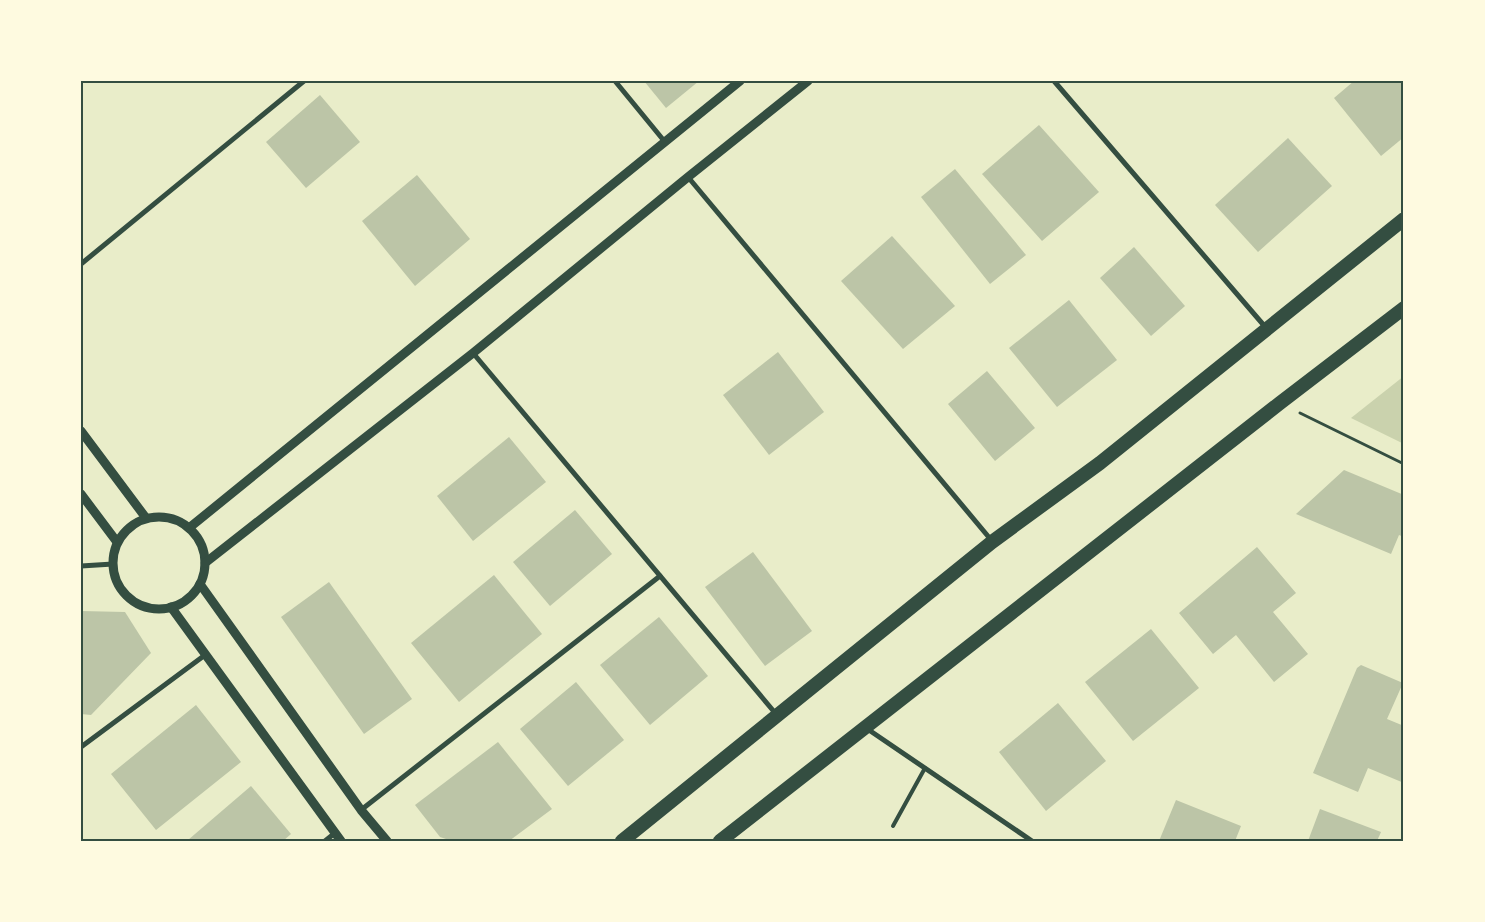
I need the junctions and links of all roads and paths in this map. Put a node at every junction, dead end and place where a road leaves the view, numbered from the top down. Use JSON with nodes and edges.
{"nodes":[{"id":1,"x":304,"y":81,"type":"edge"},
{"id":2,"x":615,"y":81,"type":"edge"},
{"id":3,"x":740,"y":81,"type":"edge"},
{"id":4,"x":808,"y":81,"type":"edge"},
{"id":5,"x":1054,"y":81,"type":"edge"},
{"id":6,"x":665,"y":142,"type":"junction"},
{"id":7,"x":688,"y":177,"type":"junction"},
{"id":8,"x":1404,"y":219,"type":"edge"},
{"id":9,"x":81,"y":264,"type":"edge"},
{"id":10,"x":1404,"y":308,"type":"edge"},
{"id":11,"x":1267,"y":330,"type":"junction"},
{"id":12,"x":473,"y":353,"type":"junction"},
{"id":13,"x":1280,"y":403,"type":"junction"},
{"id":14,"x":81,"y":431,"type":"edge"},
{"id":15,"x":1404,"y":464,"type":"edge"},
{"id":16,"x":81,"y":494,"type":"edge"},
{"id":17,"x":146,"y":518,"type":"junction"},
{"id":18,"x":189,"y":528,"type":"junction"},
{"id":19,"x":118,"y":542,"type":"junction"},
{"id":20,"x":992,"y":542,"type":"junction"},
{"id":21,"x":205,"y":563,"type":"junction"},
{"id":22,"x":113,"y":564,"type":"junction"},
{"id":23,"x":81,"y":566,"type":"edge"},
{"id":24,"x":660,"y":576,"type":"junction"},
{"id":25,"x":200,"y":584,"type":"junction"},
{"id":26,"x":171,"y":607,"type":"junction"},
{"id":27,"x":205,"y":654,"type":"junction"},
{"id":28,"x":778,"y":716,"type":"junction"},
{"id":29,"x":865,"y":727,"type":"junction"},
{"id":30,"x":81,"y":747,"type":"edge"},
{"id":31,"x":925,"y":768,"type":"junction"},
{"id":32,"x":361,"y":810,"type":"junction"},
{"id":33,"x":893,"y":826,"type":"dead end"},
{"id":34,"x":338,"y":837,"type":"edge"},
{"id":35,"x":325,"y":841,"type":"edge"},
{"id":36,"x":388,"y":841,"type":"edge"},
{"id":37,"x":622,"y":841,"type":"edge"},
{"id":38,"x":720,"y":841,"type":"edge"},
{"id":39,"x":1032,"y":841,"type":"edge"}],
"edges":[{"from":1,"to":9,"type":"street"},
{"from":2,"to":6,"type":"street"},
{"from":3,"to":6,"type":"street"},
{"from":4,"to":7,"type":"street"},
{"from":5,"to":11,"type":"street"},
{"from":6,"to":18,"type":"street"},
{"from":7,"to":12,"type":"street"},
{"from":7,"to":20,"type":"street"},
{"from":8,"to":11,"type":"highway"},
{"from":10,"to":13,"type":"highway"},
{"from":11,"to":20,"type":"highway"},
{"from":12,"to":21,"type":"street"},
{"from":12,"to":24,"type":"street"},
{"from":13,"to":15,"type":"path"},
{"from":13,"to":29,"type":"highway"},
{"from":14,"to":17,"type":"street"},
{"from":16,"to":19,"type":"street"},
{"from":17,"to":18,"type":"street"},
{"from":17,"to":19,"type":"street"},
{"from":18,"to":21,"type":"street"},
{"from":19,"to":22,"type":"street"},
{"from":20,"to":28,"type":"highway"},
{"from":21,"to":25,"type":"street"},
{"from":22,"to":23,"type":"street"},
{"from":22,"to":26,"type":"street"},
{"from":24,"to":28,"type":"street"},
{"from":24,"to":32,"type":"street"},
{"from":25,"to":26,"type":"street"},
{"from":25,"to":32,"type":"street"},
{"from":26,"to":27,"type":"street"},
{"from":27,"to":30,"type":"street"},
{"from":27,"to":34,"type":"street"},
{"from":28,"to":37,"type":"highway"},
{"from":29,"to":31,"type":"street"},
{"from":29,"to":38,"type":"highway"},
{"from":31,"to":33,"type":"lane"},
{"from":31,"to":39,"type":"street"},
{"from":32,"to":36,"type":"street"},
{"from":34,"to":35,"type":"street"}]}
